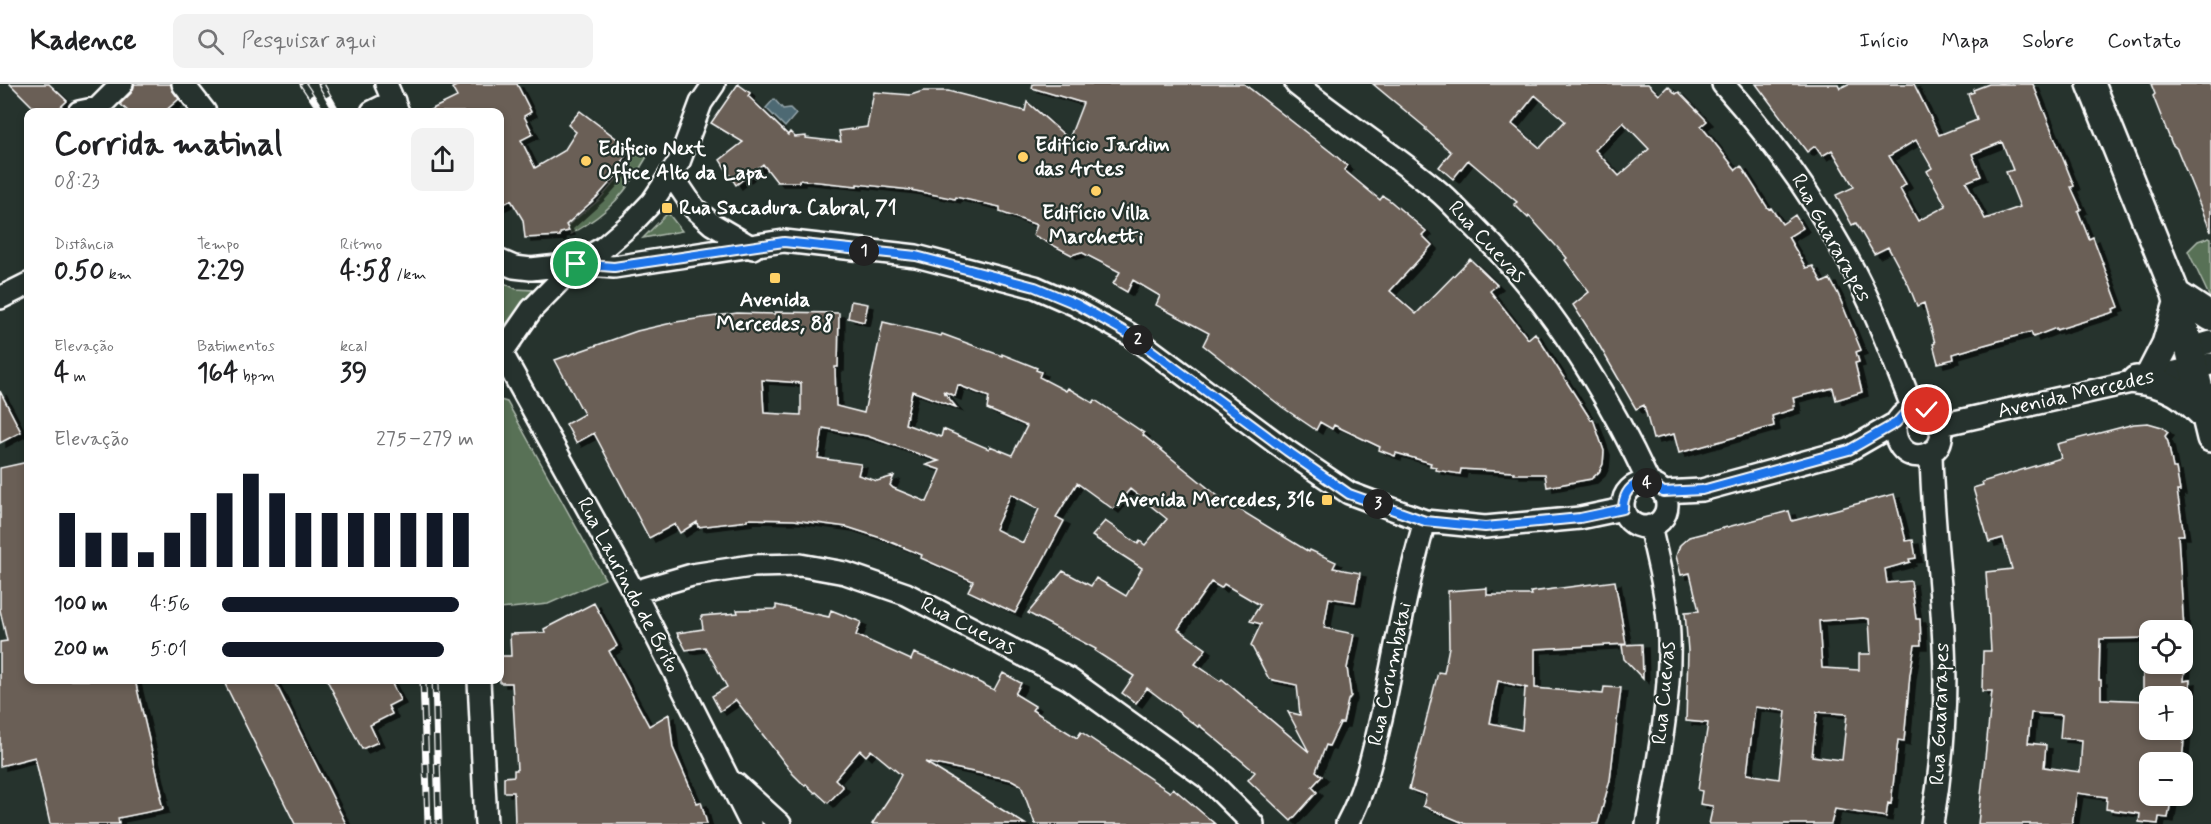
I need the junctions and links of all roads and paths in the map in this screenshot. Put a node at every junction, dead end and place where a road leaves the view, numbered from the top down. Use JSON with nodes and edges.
{"nodes":[{"id":1,"x":122,"y":84,"type":"edge"},
{"id":2,"x":183,"y":84,"type":"edge"},
{"id":3,"x":714,"y":84,"type":"edge"},
{"id":4,"x":1296,"y":84,"type":"edge"},
{"id":5,"x":1723,"y":84,"type":"edge"},
{"id":6,"x":2091,"y":84,"type":"edge"},
{"id":7,"x":699,"y":93,"type":"edge"},
{"id":8,"x":393,"y":99,"type":"edge"},
{"id":9,"x":98,"y":108,"type":"edge"},
{"id":10,"x":202,"y":108,"type":"edge"},
{"id":11,"x":378,"y":108,"type":"edge"},
{"id":12,"x":671,"y":174,"type":"junction"},
{"id":13,"x":753,"y":248,"type":"junction"},
{"id":14,"x":504,"y":263,"type":"edge"},
{"id":15,"x":576,"y":264,"type":"junction"},
{"id":16,"x":24,"y":286,"type":"edge"},
{"id":17,"x":0,"y":298,"type":"edge"},
{"id":18,"x":2177,"y":299,"type":"junction"},
{"id":19,"x":2211,"y":317,"type":"edge"},
{"id":20,"x":504,"y":347,"type":"edge"},
{"id":21,"x":2202,"y":355,"type":"edge"},
{"id":22,"x":504,"y":360,"type":"edge"},
{"id":23,"x":507,"y":376,"type":"edge"},
{"id":24,"x":2143,"y":379,"type":"junction"},
{"id":25,"x":1913,"y":409,"type":"junction"},
{"id":26,"x":1896,"y":423,"type":"junction"},
{"id":27,"x":1941,"y":425,"type":"junction"},
{"id":28,"x":2209,"y":429,"type":"edge"},
{"id":29,"x":1849,"y":450,"type":"junction"},
{"id":30,"x":1906,"y":452,"type":"junction"},
{"id":31,"x":1931,"y":452,"type":"junction"},
{"id":32,"x":1653,"y":492,"type":"junction"},
{"id":33,"x":1932,"y":495,"type":"junction"},
{"id":34,"x":1623,"y":509,"type":"junction"},
{"id":35,"x":1425,"y":521,"type":"junction"},
{"id":36,"x":1650,"y":526,"type":"junction"},
{"id":37,"x":634,"y":592,"type":"junction"},
{"id":38,"x":479,"y":684,"type":"edge"},
{"id":39,"x":728,"y":776,"type":"junction"},
{"id":40,"x":486,"y":824,"type":"edge"},
{"id":41,"x":751,"y":824,"type":"edge"},
{"id":42,"x":780,"y":824,"type":"edge"},
{"id":43,"x":1253,"y":824,"type":"edge"},
{"id":44,"x":1347,"y":824,"type":"edge"},
{"id":45,"x":1647,"y":824,"type":"edge"},
{"id":46,"x":1932,"y":824,"type":"edge"}],
"edges":[{"from":1,"to":9,"type":"street"},
{"from":2,"to":10,"type":"street"},
{"from":3,"to":7,"type":"street"},
{"from":4,"to":32,"type":"street","name":"Rua Cuevas"},
{"from":5,"to":25,"type":"street","name":"Rua Guararapes"},
{"from":6,"to":18,"type":"main road"},
{"from":7,"to":12,"type":"street"},
{"from":8,"to":11,"type":"street"},
{"from":12,"to":13,"type":"street"},
{"from":12,"to":15,"type":"street"},
{"from":13,"to":15,"type":"street"},
{"from":13,"to":35,"type":"street"},
{"from":14,"to":15,"type":"street"},
{"from":15,"to":20,"type":"street"},
{"from":16,"to":17,"type":"street"},
{"from":18,"to":19,"type":"main road"},
{"from":18,"to":21,"type":"main road"},
{"from":18,"to":24,"type":"main road"},
{"from":21,"to":24,"type":"street","name":"Avenida Mercedes"},
{"from":21,"to":28,"type":"main road"},
{"from":22,"to":23,"type":"street","name":"Rua Laurindo de Brito"},
{"from":23,"to":37,"type":"street","name":"Rua Laurindo de Brito"},
{"from":24,"to":27,"type":"street","name":"Avenida Mercedes"},
{"from":24,"to":28,"type":"main road"},
{"from":25,"to":26,"type":"street"},
{"from":25,"to":27,"type":"street"},
{"from":26,"to":29,"type":"street"},
{"from":26,"to":30,"type":"street"},
{"from":27,"to":31,"type":"street"},
{"from":29,"to":30,"type":"street"},
{"from":29,"to":32,"type":"street"},
{"from":30,"to":31,"type":"street"},
{"from":30,"to":33,"type":"street","name":"Rua Guararapes"},
{"from":31,"to":33,"type":"street","name":"Rua Guararapes"},
{"from":32,"to":34,"type":"street"},
{"from":32,"to":36,"type":"street"},
{"from":33,"to":46,"type":"street","name":"Rua Guararapes"},
{"from":34,"to":35,"type":"street"},
{"from":34,"to":36,"type":"street"},
{"from":35,"to":44,"type":"street","name":"Rua Corumbatai"},
{"from":36,"to":45,"type":"street","name":"Rua Cuevas"},
{"from":37,"to":39,"type":"street","name":"Rua Laurindo de Brito"},
{"from":37,"to":43,"type":"street","name":"Rua Cuevas"},
{"from":38,"to":40,"type":"street"},
{"from":39,"to":41,"type":"street","name":"Rua Laurindo de Brito"},
{"from":39,"to":42,"type":"street"}]}
